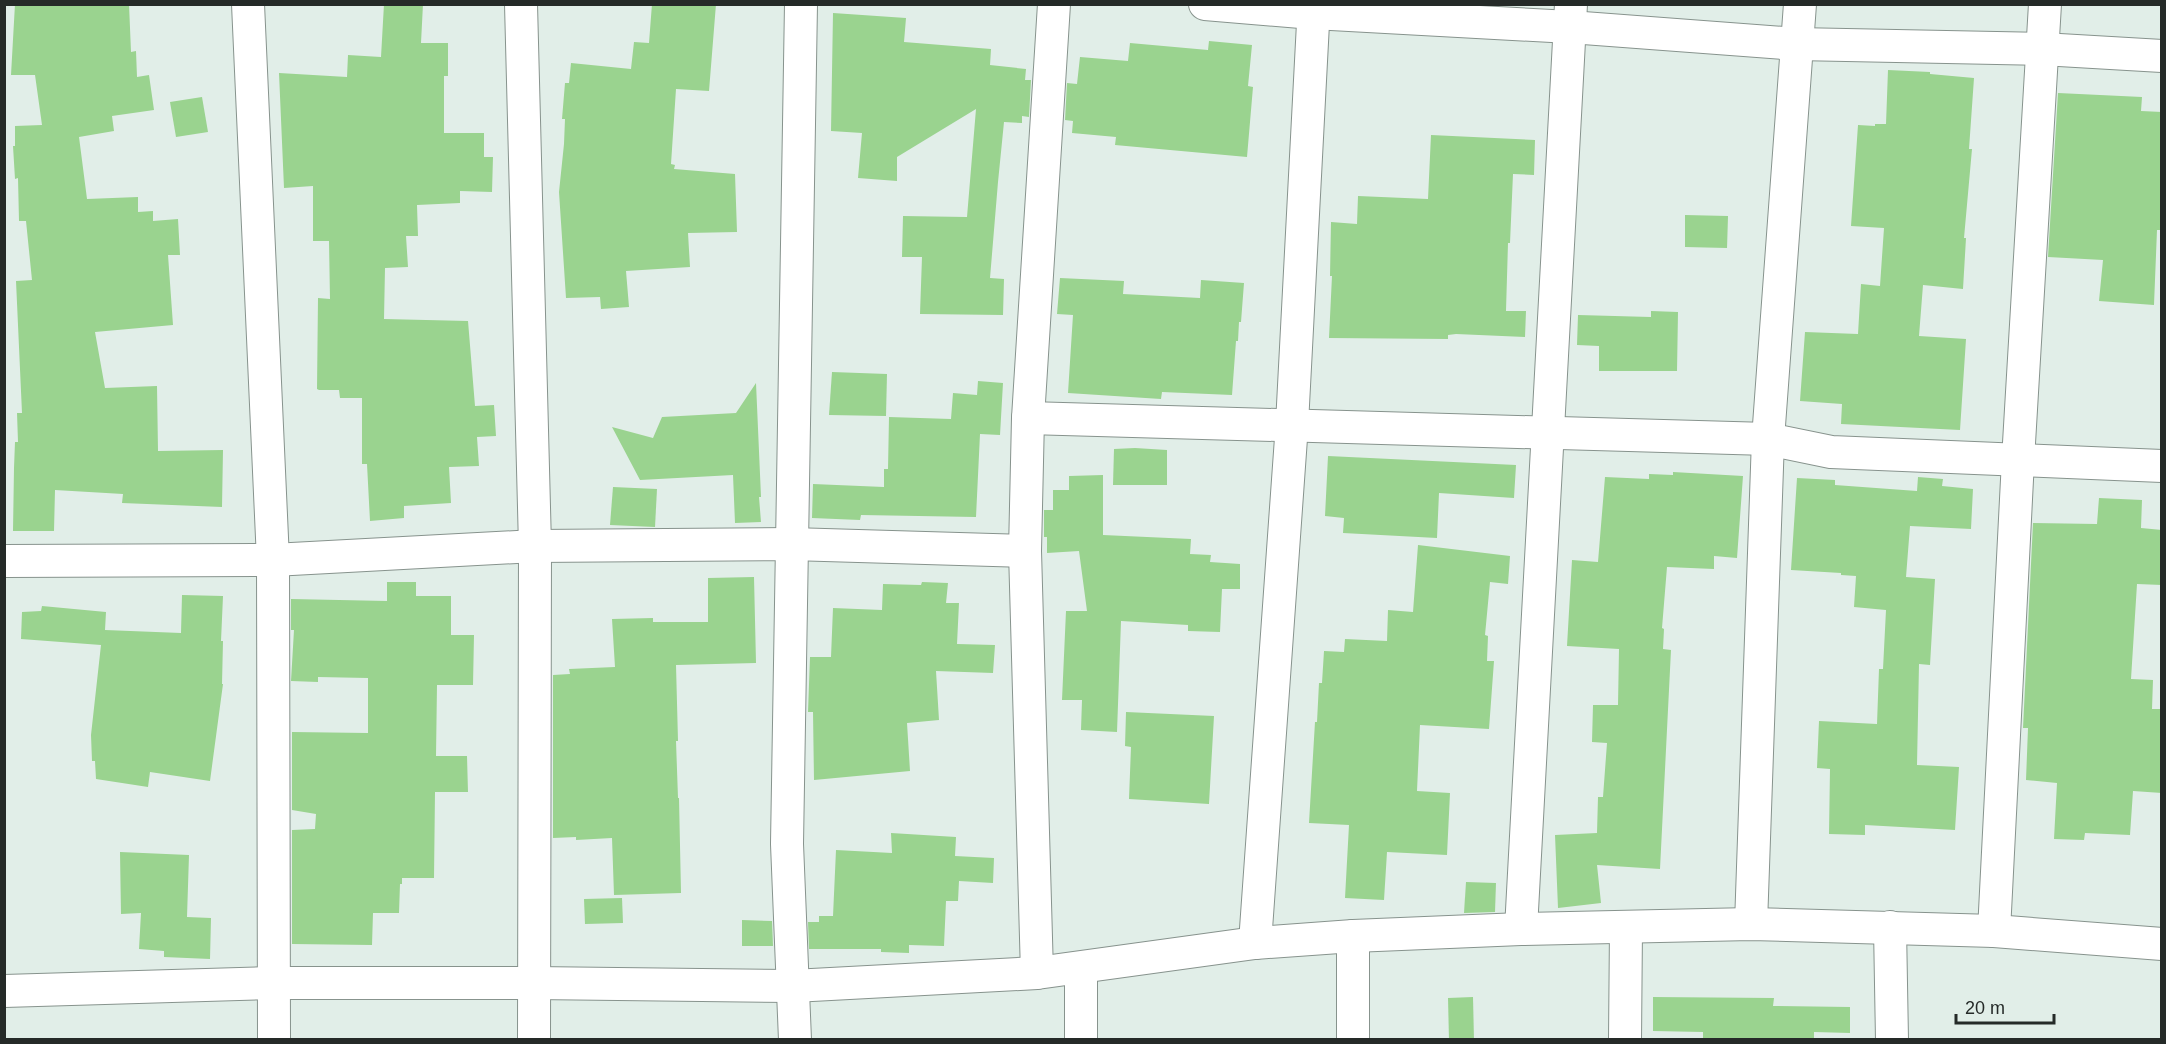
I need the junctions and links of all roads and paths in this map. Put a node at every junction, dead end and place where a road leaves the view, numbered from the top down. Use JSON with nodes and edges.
{"nodes":[{"id":1,"x":248,"y":4,"type":"edge"},
{"id":2,"x":521,"y":4,"type":"edge"},
{"id":3,"x":801,"y":4,"type":"edge"},
{"id":4,"x":1054,"y":4,"type":"edge"},
{"id":5,"x":1205,"y":4,"type":"edge"},
{"id":6,"x":1800,"y":4,"type":"edge"},
{"id":7,"x":2045,"y":4,"type":"edge"},
{"id":8,"x":1313,"y":9,"type":"edge"},
{"id":9,"x":1570,"y":16,"type":"edge"},
{"id":10,"x":1796,"y":44,"type":"junction"},
{"id":11,"x":2042,"y":49,"type":"junction"},
{"id":12,"x":2162,"y":56,"type":"edge"},
{"id":13,"x":1028,"y":418,"type":"junction"},
{"id":14,"x":1292,"y":424,"type":"junction"},
{"id":15,"x":1548,"y":433,"type":"junction"},
{"id":16,"x":1768,"y":439,"type":"junction"},
{"id":17,"x":2018,"y":460,"type":"junction"},
{"id":18,"x":2162,"y":466,"type":"edge"},
{"id":19,"x":791,"y":544,"type":"junction"},
{"id":20,"x":535,"y":546,"type":"junction"},
{"id":21,"x":1025,"y":551,"type":"junction"},
{"id":22,"x":273,"y":560,"type":"junction"},
{"id":23,"x":4,"y":561,"type":"edge"},
{"id":24,"x":1751,"y":924,"type":"junction"},
{"id":25,"x":1890,"y":927,"type":"junction"},
{"id":26,"x":1626,"y":928,"type":"junction"},
{"id":27,"x":1521,"y":929,"type":"junction"},
{"id":28,"x":1994,"y":931,"type":"junction"},
{"id":29,"x":1353,"y":936,"type":"junction"},
{"id":30,"x":1255,"y":943,"type":"junction"},
{"id":31,"x":2162,"y":944,"type":"edge"},
{"id":32,"x":1081,"y":968,"type":"junction"},
{"id":33,"x":1037,"y":973,"type":"junction"},
{"id":34,"x":274,"y":983,"type":"junction"},
{"id":35,"x":534,"y":983,"type":"junction"},
{"id":36,"x":793,"y":986,"type":"junction"},
{"id":37,"x":4,"y":991,"type":"edge"},
{"id":38,"x":274,"y":1040,"type":"edge"},
{"id":39,"x":534,"y":1040,"type":"edge"},
{"id":40,"x":795,"y":1040,"type":"edge"},
{"id":41,"x":1081,"y":1040,"type":"edge"},
{"id":42,"x":1353,"y":1040,"type":"edge"},
{"id":43,"x":1624,"y":1040,"type":"edge"},
{"id":44,"x":1892,"y":1040,"type":"edge"}],
"edges":[{"from":1,"to":22,"type":"street"},
{"from":2,"to":20,"type":"street"},
{"from":3,"to":19,"type":"street"},
{"from":4,"to":13,"type":"street"},
{"from":5,"to":8,"type":"street"},
{"from":6,"to":10,"type":"street"},
{"from":7,"to":11,"type":"street"},
{"from":8,"to":9,"type":"street"},
{"from":8,"to":14,"type":"street"},
{"from":9,"to":10,"type":"street"},
{"from":9,"to":15,"type":"street"},
{"from":10,"to":11,"type":"street"},
{"from":10,"to":16,"type":"street"},
{"from":11,"to":12,"type":"street"},
{"from":11,"to":17,"type":"street"},
{"from":13,"to":14,"type":"street"},
{"from":13,"to":21,"type":"street"},
{"from":14,"to":15,"type":"street"},
{"from":14,"to":30,"type":"street"},
{"from":15,"to":16,"type":"street"},
{"from":15,"to":27,"type":"street"},
{"from":16,"to":17,"type":"street"},
{"from":16,"to":24,"type":"street"},
{"from":17,"to":18,"type":"street"},
{"from":17,"to":28,"type":"street"},
{"from":19,"to":20,"type":"street"},
{"from":19,"to":21,"type":"street"},
{"from":19,"to":36,"type":"street"},
{"from":20,"to":22,"type":"street"},
{"from":20,"to":35,"type":"street"},
{"from":21,"to":33,"type":"street"},
{"from":22,"to":23,"type":"street"},
{"from":22,"to":34,"type":"street"},
{"from":24,"to":25,"type":"street"},
{"from":24,"to":26,"type":"street"},
{"from":25,"to":28,"type":"street"},
{"from":25,"to":44,"type":"street"},
{"from":26,"to":27,"type":"street"},
{"from":26,"to":43,"type":"street"},
{"from":27,"to":29,"type":"street"},
{"from":28,"to":31,"type":"street"},
{"from":29,"to":30,"type":"street"},
{"from":29,"to":42,"type":"street"},
{"from":30,"to":32,"type":"street"},
{"from":32,"to":33,"type":"street"},
{"from":32,"to":41,"type":"street"},
{"from":33,"to":36,"type":"street"},
{"from":34,"to":35,"type":"street"},
{"from":34,"to":37,"type":"street"},
{"from":34,"to":38,"type":"street"},
{"from":35,"to":36,"type":"street"},
{"from":35,"to":39,"type":"street"},
{"from":36,"to":40,"type":"street"}]}
